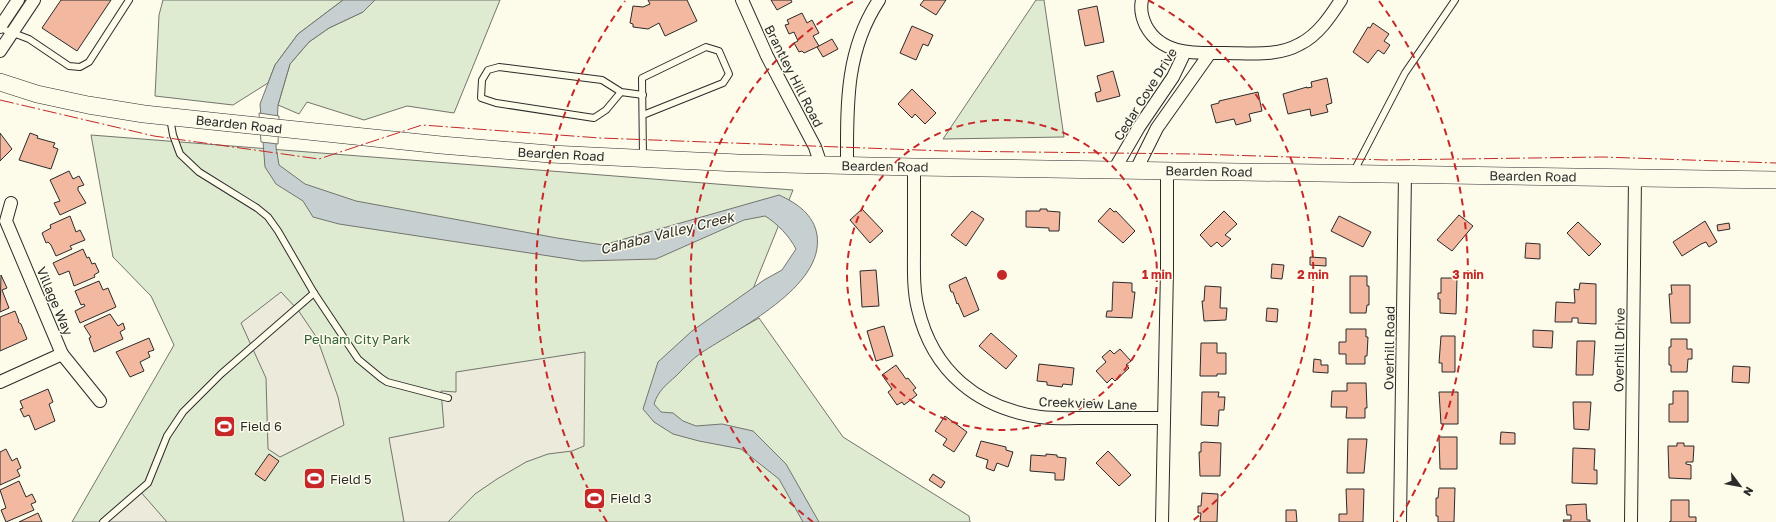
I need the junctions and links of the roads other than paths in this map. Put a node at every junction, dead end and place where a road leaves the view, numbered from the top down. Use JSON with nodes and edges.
{"nodes":[{"id":1,"x":18,"y":0,"type":"edge"},
{"id":2,"x":34,"y":0,"type":"edge"},
{"id":3,"x":129,"y":0,"type":"edge"},
{"id":4,"x":742,"y":0,"type":"edge"},
{"id":5,"x":879,"y":0,"type":"edge"},
{"id":6,"x":1142,"y":0,"type":"edge"},
{"id":7,"x":1341,"y":0,"type":"edge"},
{"id":8,"x":1455,"y":0,"type":"edge"},
{"id":9,"x":0,"y":27,"type":"edge"},
{"id":10,"x":12,"y":32,"type":"junction"},
{"id":11,"x":0,"y":51,"type":"edge"},
{"id":12,"x":1185,"y":52,"type":"junction"},
{"id":13,"x":1210,"y":53,"type":"junction"},
{"id":14,"x":0,"y":82,"type":"edge"},
{"id":15,"x":621,"y":92,"type":"junction"},
{"id":16,"x":642,"y":95,"type":"junction"},
{"id":17,"x":643,"y":115,"type":"junction"},
{"id":18,"x":170,"y":117,"type":"junction"},
{"id":19,"x":643,"y":158,"type":"junction"},
{"id":20,"x":821,"y":165,"type":"junction"},
{"id":21,"x":847,"y":165,"type":"junction"},
{"id":22,"x":914,"y":167,"type":"junction"},
{"id":23,"x":1114,"y":170,"type":"junction"},
{"id":24,"x":1136,"y":170,"type":"junction"},
{"id":25,"x":1167,"y":170,"type":"junction"},
{"id":26,"x":1353,"y":173,"type":"junction"},
{"id":27,"x":1405,"y":174,"type":"junction"},
{"id":28,"x":1635,"y":178,"type":"junction"},
{"id":29,"x":1776,"y":180,"type":"edge"},
{"id":30,"x":11,"y":203,"type":"dead end"},
{"id":31,"x":314,"y":293,"type":"junction"},
{"id":32,"x":62,"y":354,"type":"junction"},
{"id":33,"x":0,"y":382,"type":"edge"},
{"id":34,"x":448,"y":398,"type":"dead end"},
{"id":35,"x":100,"y":401,"type":"dead end"},
{"id":36,"x":1164,"y":418,"type":"junction"},
{"id":37,"x":103,"y":522,"type":"edge"},
{"id":38,"x":1162,"y":522,"type":"edge"},
{"id":39,"x":1400,"y":522,"type":"edge"},
{"id":40,"x":1631,"y":522,"type":"edge"}],
"edges":[{"from":1,"to":9,"type":"street"},
{"from":2,"to":10,"type":"street"},
{"from":3,"to":10,"type":"lane"},
{"from":4,"to":20,"type":"street","name":"Brantley Hill Road"},
{"from":5,"to":21,"type":"street"},
{"from":6,"to":12,"type":"street"},
{"from":7,"to":13,"type":"street","name":"Cedar Cove Drive"},
{"from":8,"to":26,"type":"lane"},
{"from":9,"to":10,"type":"lane"},
{"from":10,"to":11,"type":"street"},
{"from":12,"to":13,"type":"street","name":"Cedar Cove Drive"},
{"from":12,"to":23,"type":"street","name":"Cedar Cove Drive"},
{"from":13,"to":24,"type":"street"},
{"from":14,"to":18,"type":"street","name":"Bearden Road"},
{"from":15,"to":15,"type":"lane"},
{"from":15,"to":16,"type":"lane"},
{"from":16,"to":17,"type":"lane"},
{"from":16,"to":17,"type":"lane"},
{"from":17,"to":19,"type":"lane"},
{"from":18,"to":19,"type":"street","name":"Bearden Road"},
{"from":18,"to":31,"type":"lane"},
{"from":19,"to":20,"type":"street","name":"Bearden Road"},
{"from":20,"to":21,"type":"street","name":"Bearden Road"},
{"from":21,"to":22,"type":"street","name":"Bearden Road"},
{"from":22,"to":23,"type":"street","name":"Bearden Road"},
{"from":22,"to":36,"type":"street","name":"Creekview Lane"},
{"from":23,"to":24,"type":"street","name":"Bearden Road"},
{"from":24,"to":25,"type":"street","name":"Bearden Road"},
{"from":25,"to":26,"type":"street","name":"Bearden Road"},
{"from":25,"to":36,"type":"street"},
{"from":26,"to":27,"type":"street","name":"Bearden Road"},
{"from":27,"to":28,"type":"street","name":"Bearden Road"},
{"from":27,"to":39,"type":"street","name":"Overhill Road"},
{"from":28,"to":29,"type":"street","name":"Bearden Road"},
{"from":28,"to":40,"type":"street","name":"Overhill Drive"},
{"from":30,"to":32,"type":"street","name":"Village Way"},
{"from":31,"to":34,"type":"lane"},
{"from":31,"to":37,"type":"lane"},
{"from":32,"to":33,"type":"street"},
{"from":32,"to":35,"type":"street","name":"Village Way"},
{"from":36,"to":38,"type":"street"}]}
